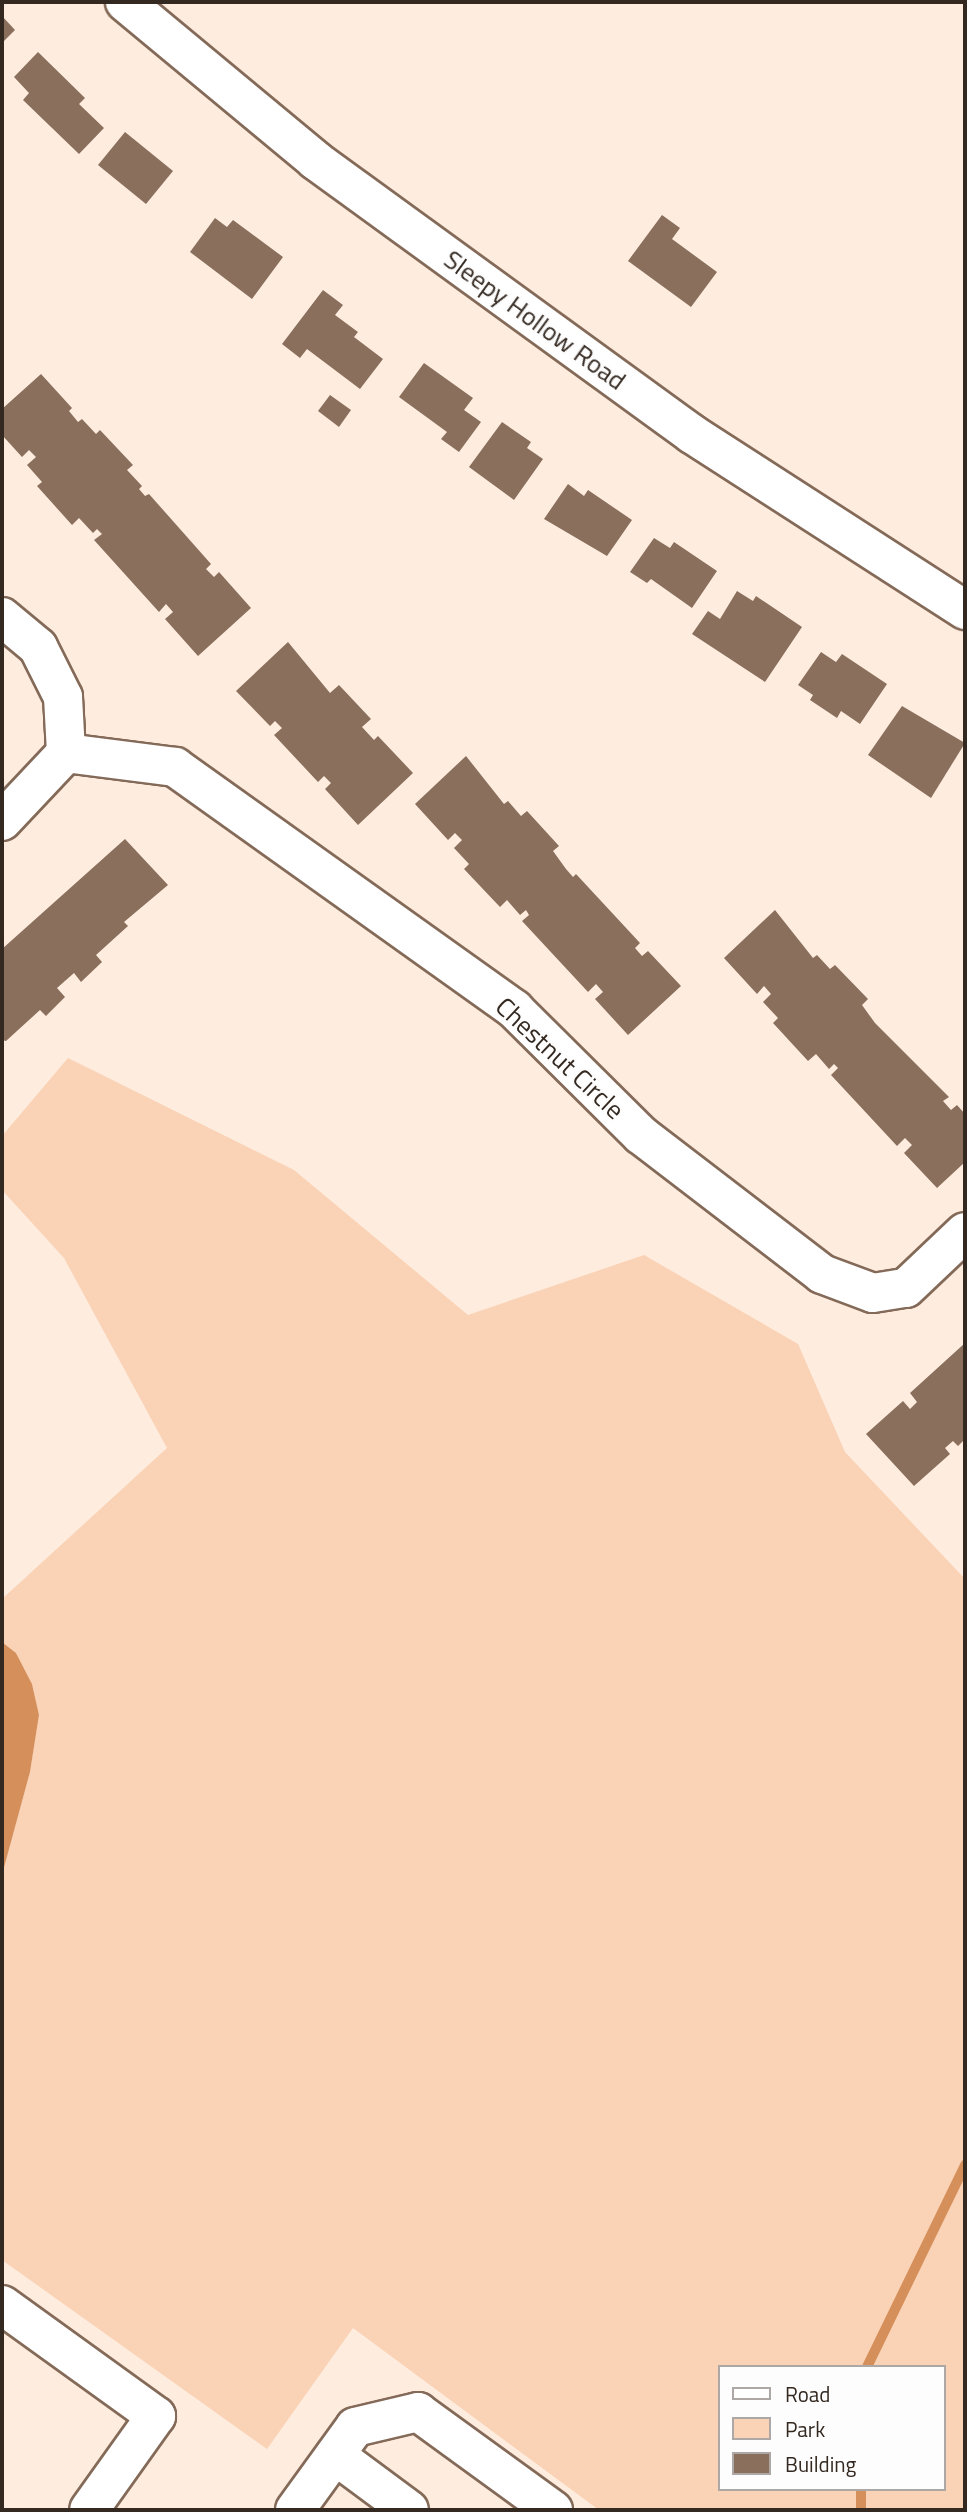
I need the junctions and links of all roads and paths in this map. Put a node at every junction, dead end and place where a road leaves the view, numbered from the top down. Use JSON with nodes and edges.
{"nodes":[{"id":1,"x":125,"y":2,"type":"edge"},
{"id":2,"x":965,"y":610,"type":"edge"},
{"id":3,"x":2,"y":617,"type":"edge"},
{"id":4,"x":66,"y":753,"type":"junction"},
{"id":5,"x":2,"y":821,"type":"edge"},
{"id":6,"x":965,"y":1232,"type":"edge"},
{"id":7,"x":2,"y":2305,"type":"edge"},
{"id":8,"x":335,"y":2455,"type":"junction"},
{"id":9,"x":89,"y":2510,"type":"edge"},
{"id":10,"x":295,"y":2510,"type":"edge"},
{"id":11,"x":410,"y":2510,"type":"edge"},
{"id":12,"x":553,"y":2510,"type":"edge"}],
"edges":[{"from":1,"to":2,"type":"street","name":"Sleepy Hollow Road"},
{"from":3,"to":4,"type":"street"},
{"from":4,"to":5,"type":"street"},
{"from":4,"to":6,"type":"street","name":"Chestnut Circle"},
{"from":7,"to":9,"type":"street"},
{"from":8,"to":10,"type":"street"},
{"from":8,"to":11,"type":"street"},
{"from":8,"to":12,"type":"street"}]}
